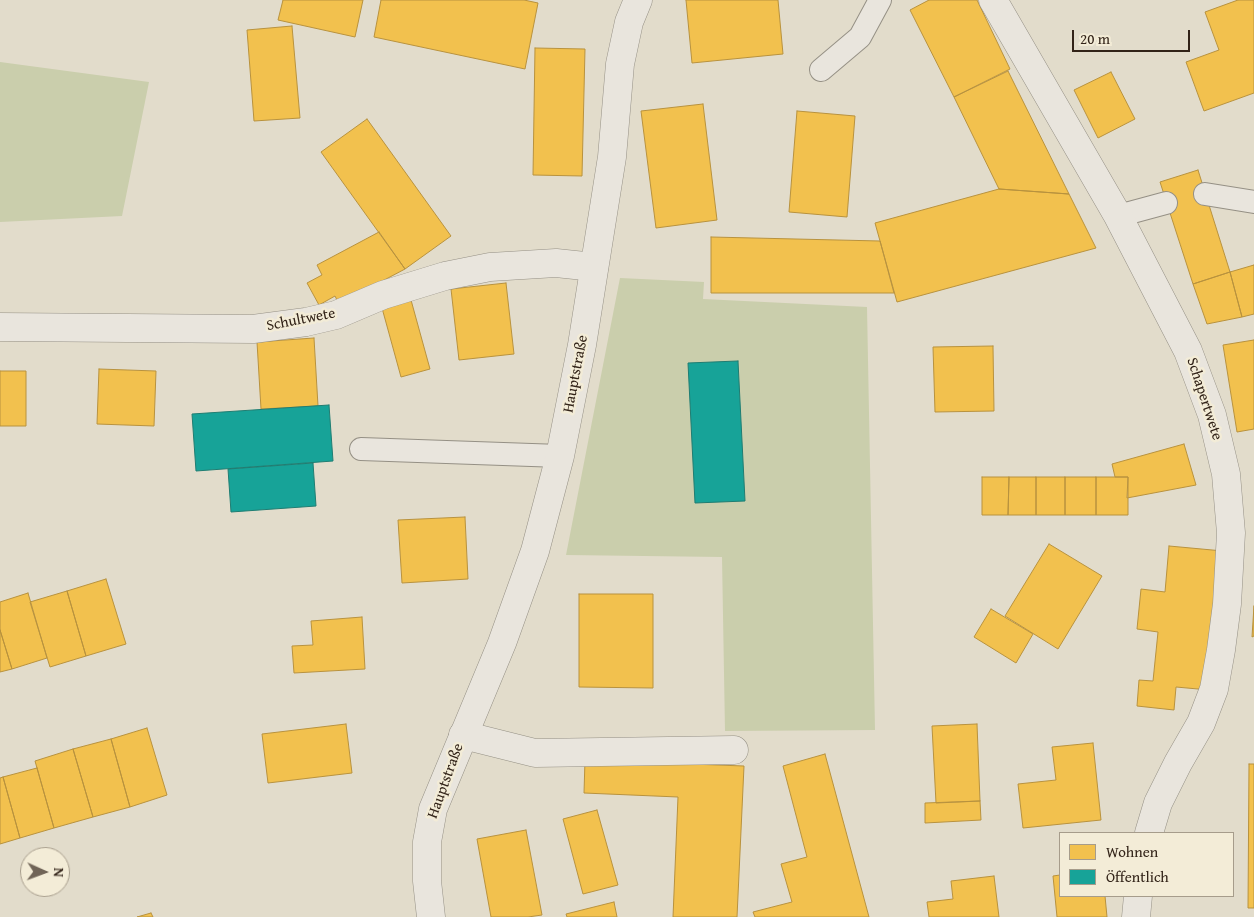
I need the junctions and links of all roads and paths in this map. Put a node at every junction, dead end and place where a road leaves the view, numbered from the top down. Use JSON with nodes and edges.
{"nodes":[{"id":1,"x":638,"y":0,"type":"edge"},
{"id":2,"x":880,"y":0,"type":"edge"},
{"id":3,"x":993,"y":0,"type":"edge"},
{"id":4,"x":821,"y":70,"type":"dead end"},
{"id":5,"x":1205,"y":194,"type":"dead end"},
{"id":6,"x":1166,"y":202,"type":"dead end"},
{"id":7,"x":1254,"y":202,"type":"edge"},
{"id":8,"x":1118,"y":216,"type":"junction"},
{"id":9,"x":594,"y":267,"type":"junction"},
{"id":10,"x":0,"y":327,"type":"edge"},
{"id":11,"x":361,"y":449,"type":"dead end"},
{"id":12,"x":560,"y":456,"type":"junction"},
{"id":13,"x":462,"y":734,"type":"junction"},
{"id":14,"x":734,"y":750,"type":"dead end"},
{"id":15,"x":1150,"y":832,"type":"edge"},
{"id":16,"x":1138,"y":897,"type":"edge"},
{"id":17,"x":431,"y":917,"type":"edge"},
{"id":18,"x":1136,"y":917,"type":"edge"}],
"edges":[{"from":1,"to":9,"type":"street","name":"Hauptstraße"},
{"from":2,"to":4,"type":"lane"},
{"from":3,"to":8,"type":"street","name":"Schapertwete"},
{"from":5,"to":7,"type":"lane"},
{"from":6,"to":8,"type":"lane"},
{"from":8,"to":15,"type":"street","name":"Schapertwete"},
{"from":9,"to":10,"type":"street","name":"Schultwete"},
{"from":9,"to":12,"type":"street","name":"Hauptstraße"},
{"from":11,"to":12,"type":"lane"},
{"from":12,"to":13,"type":"street","name":"Hauptstraße"},
{"from":13,"to":14,"type":"street","name":"Hauptstraße"},
{"from":13,"to":17,"type":"street","name":"Hauptstraße"},
{"from":16,"to":18,"type":"street"}]}
